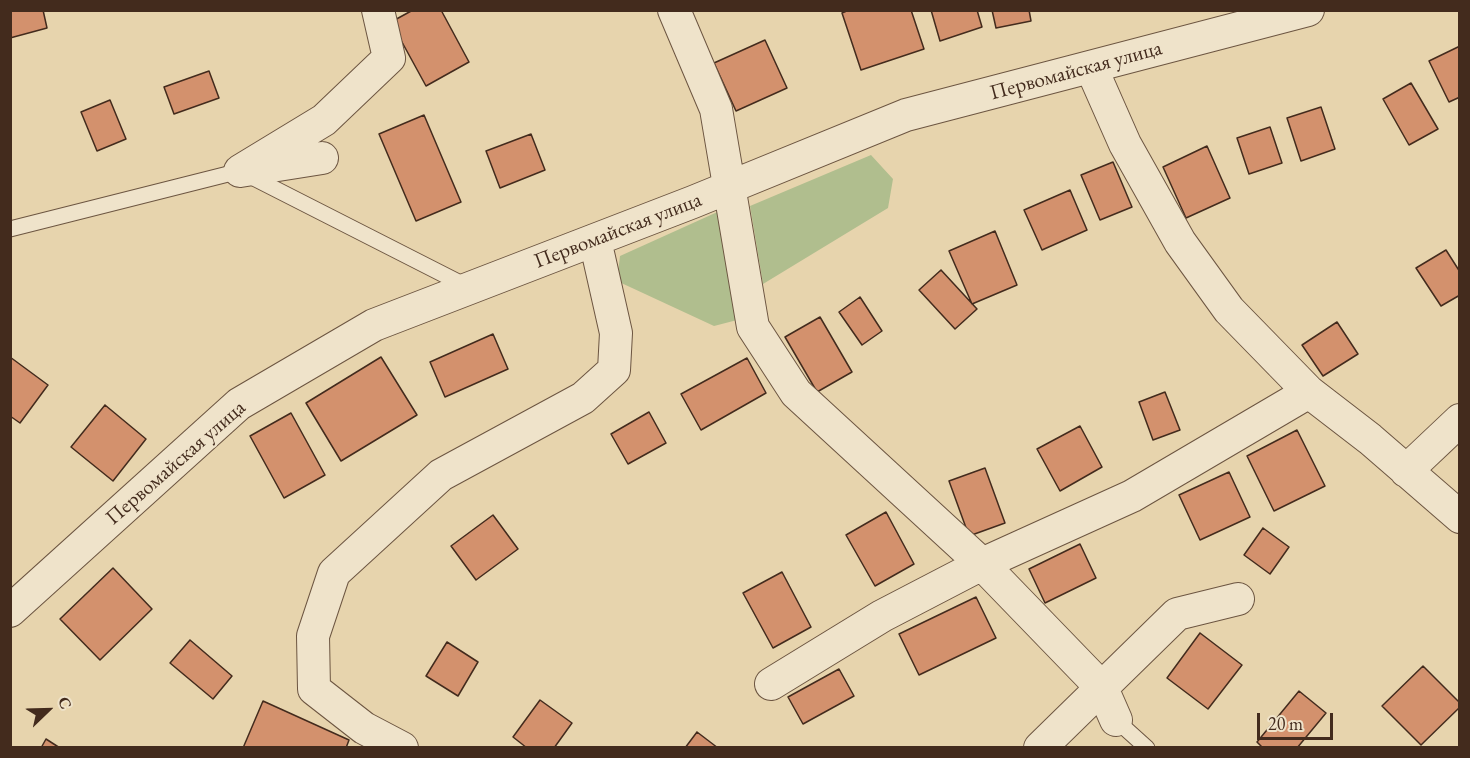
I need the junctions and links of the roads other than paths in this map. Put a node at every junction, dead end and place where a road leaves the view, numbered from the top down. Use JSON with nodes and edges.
{"nodes":[{"id":1,"x":378,"y":10,"type":"edge"},
{"id":2,"x":674,"y":10,"type":"edge"},
{"id":3,"x":1308,"y":10,"type":"edge"},
{"id":4,"x":1091,"y":67,"type":"junction"},
{"id":5,"x":322,"y":158,"type":"dead end"},
{"id":6,"x":240,"y":171,"type":"junction"},
{"id":7,"x":729,"y":187,"type":"junction"},
{"id":8,"x":10,"y":229,"type":"edge"},
{"id":9,"x":595,"y":240,"type":"junction"},
{"id":10,"x":471,"y":288,"type":"junction"},
{"id":11,"x":1309,"y":392,"type":"junction"},
{"id":12,"x":1460,"y":420,"type":"edge"},
{"id":13,"x":1406,"y":471,"type":"junction"},
{"id":14,"x":1460,"y":517,"type":"edge"},
{"id":15,"x":982,"y":564,"type":"junction"},
{"id":16,"x":1238,"y":599,"type":"dead end"},
{"id":17,"x":10,"y":611,"type":"edge"},
{"id":18,"x":771,"y":684,"type":"dead end"},
{"id":19,"x":1102,"y":688,"type":"junction"},
{"id":20,"x":1116,"y":720,"type":"joint"},
{"id":21,"x":402,"y":747,"type":"edge"},
{"id":22,"x":1040,"y":747,"type":"edge"},
{"id":23,"x":1147,"y":747,"type":"edge"}],
"edges":[{"from":1,"to":6,"type":"street"},
{"from":2,"to":7,"type":"street"},
{"from":3,"to":4,"type":"street","name":"Первомайская улица"},
{"from":4,"to":7,"type":"street","name":"Первомайская улица"},
{"from":4,"to":11,"type":"street"},
{"from":5,"to":6,"type":"street"},
{"from":6,"to":8,"type":"lane"},
{"from":6,"to":10,"type":"lane"},
{"from":7,"to":9,"type":"street","name":"Первомайская улица"},
{"from":7,"to":15,"type":"street"},
{"from":9,"to":10,"type":"street","name":"Первомайская улица"},
{"from":9,"to":21,"type":"street"},
{"from":10,"to":17,"type":"street","name":"Первомайская улица"},
{"from":11,"to":13,"type":"street"},
{"from":11,"to":15,"type":"street"},
{"from":12,"to":13,"type":"street"},
{"from":13,"to":14,"type":"street"},
{"from":15,"to":18,"type":"street"},
{"from":15,"to":19,"type":"street"},
{"from":16,"to":19,"type":"street"},
{"from":19,"to":20,"type":"street"},
{"from":19,"to":22,"type":"street"},
{"from":20,"to":23,"type":"lane"}]}
